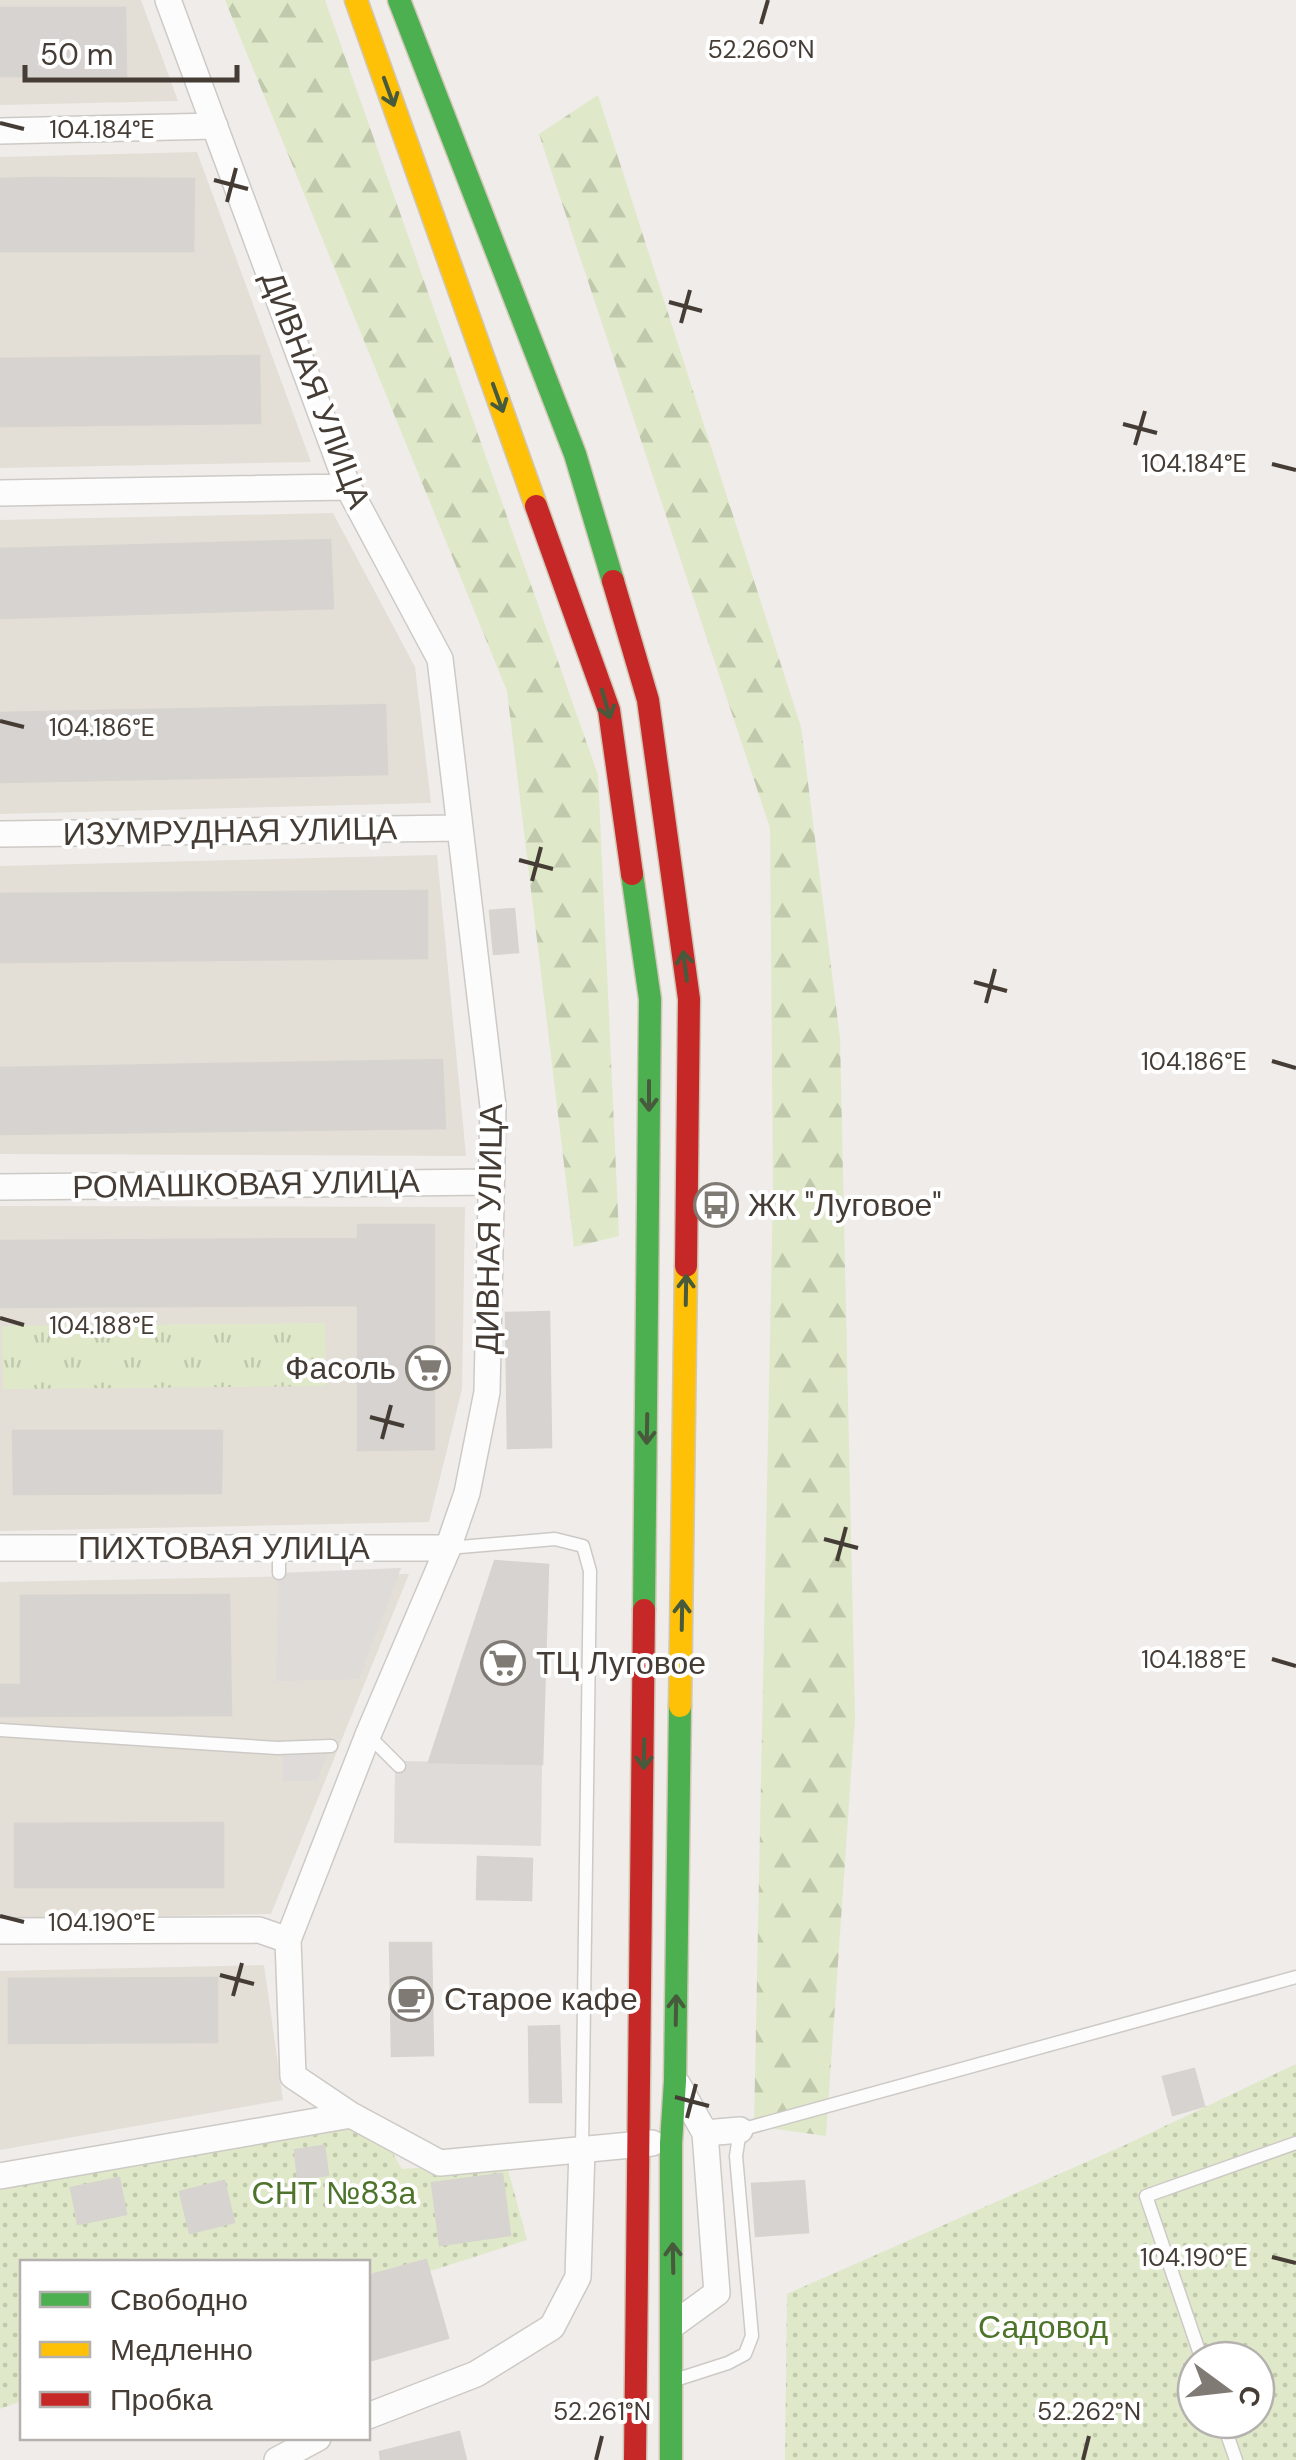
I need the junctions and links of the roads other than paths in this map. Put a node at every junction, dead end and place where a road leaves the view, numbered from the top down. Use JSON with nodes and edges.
{"nodes":[{"id":1,"x":168,"y":0,"type":"edge"},
{"id":2,"x":356,"y":0,"type":"edge"},
{"id":3,"x":400,"y":0,"type":"edge"},
{"id":4,"x":215,"y":126,"type":"junction"},
{"id":5,"x":0,"y":131,"type":"edge"},
{"id":6,"x":348,"y":487,"type":"junction"},
{"id":7,"x":0,"y":494,"type":"edge"},
{"id":8,"x":460,"y":828,"type":"junction"},
{"id":9,"x":0,"y":834,"type":"edge"},
{"id":10,"x":491,"y":1182,"type":"junction"},
{"id":11,"x":0,"y":1187,"type":"edge"},
{"id":12,"x":0,"y":1548,"type":"edge"},
{"id":13,"x":448,"y":1548,"type":"junction"},
{"id":14,"x":0,"y":1730,"type":"edge"},
{"id":15,"x":368,"y":1735,"type":"junction"},
{"id":16,"x":331,"y":1746,"type":"dead end"},
{"id":17,"x":399,"y":1766,"type":"dead end"},
{"id":18,"x":0,"y":1931,"type":"edge"},
{"id":19,"x":288,"y":1940,"type":"junction"},
{"id":20,"x":1296,"y":1978,"type":"edge"},
{"id":21,"x":676,"y":2080,"type":"junction"},
{"id":22,"x":351,"y":2115,"type":"junction"},
{"id":23,"x":740,"y":2130,"type":"junction"},
{"id":24,"x":705,"y":2133,"type":"junction"},
{"id":25,"x":672,"y":2142,"type":"junction"},
{"id":26,"x":1296,"y":2143,"type":"edge"},
{"id":27,"x":639,"y":2144,"type":"junction"},
{"id":28,"x":582,"y":2149,"type":"junction"},
{"id":29,"x":0,"y":2176,"type":"edge"},
{"id":30,"x":673,"y":2325,"type":"junction"},
{"id":31,"x":1195,"y":2340,"type":"edge"},
{"id":32,"x":672,"y":2381,"type":"junction"},
{"id":33,"x":370,"y":2415,"type":"edge"},
{"id":34,"x":314,"y":2440,"type":"edge"},
{"id":35,"x":277,"y":2460,"type":"edge"},
{"id":36,"x":636,"y":2460,"type":"edge"},
{"id":37,"x":671,"y":2460,"type":"edge"}],
"edges":[{"from":1,"to":4,"type":"street","name":"ДИВНАЯ УЛИЦА"},
{"from":2,"to":27,"type":"main road","one_way":true},
{"from":21,"to":3,"type":"main road","one_way":true},
{"from":4,"to":5,"type":"street"},
{"from":4,"to":6,"type":"street","name":"ДИВНАЯ УЛИЦА"},
{"from":6,"to":7,"type":"street"},
{"from":6,"to":8,"type":"street","name":"ДИВНАЯ УЛИЦА"},
{"from":8,"to":9,"type":"street","name":"ИЗУМРУДНАЯ УЛИЦА"},
{"from":8,"to":10,"type":"street","name":"ДИВНАЯ УЛИЦА"},
{"from":10,"to":11,"type":"street","name":"РОМАШКОВАЯ УЛИЦА"},
{"from":10,"to":13,"type":"street","name":"ДИВНАЯ УЛИЦА"},
{"from":12,"to":13,"type":"street","name":"ПИХТОВАЯ УЛИЦА"},
{"from":13,"to":15,"type":"street","name":"ДИВНАЯ УЛИЦА"},
{"from":13,"to":28,"type":"lane"},
{"from":14,"to":16,"type":"lane"},
{"from":15,"to":17,"type":"lane"},
{"from":15,"to":19,"type":"street","name":"ДИВНАЯ УЛИЦА"},
{"from":18,"to":19,"type":"street"},
{"from":19,"to":22,"type":"street","name":"ДИВНАЯ УЛИЦА"},
{"from":20,"to":23,"type":"lane"},
{"from":21,"to":24,"type":"street"},
{"from":21,"to":25,"type":"main road"},
{"from":22,"to":28,"type":"street","name":"ДИВНАЯ УЛИЦА"},
{"from":22,"to":29,"type":"street"},
{"from":23,"to":24,"type":"street"},
{"from":23,"to":32,"type":"lane"},
{"from":24,"to":30,"type":"street"},
{"from":25,"to":27,"type":"street","name":"ДИВНАЯ УЛИЦА"},
{"from":30,"to":25,"type":"main road","one_way":true},
{"from":26,"to":31,"type":"lane"},
{"from":27,"to":28,"type":"street","name":"ДИВНАЯ УЛИЦА"},
{"from":27,"to":36,"type":"main road"},
{"from":28,"to":33,"type":"street"},
{"from":30,"to":32,"type":"main road"},
{"from":32,"to":37,"type":"main road"},
{"from":34,"to":35,"type":"street"}]}
